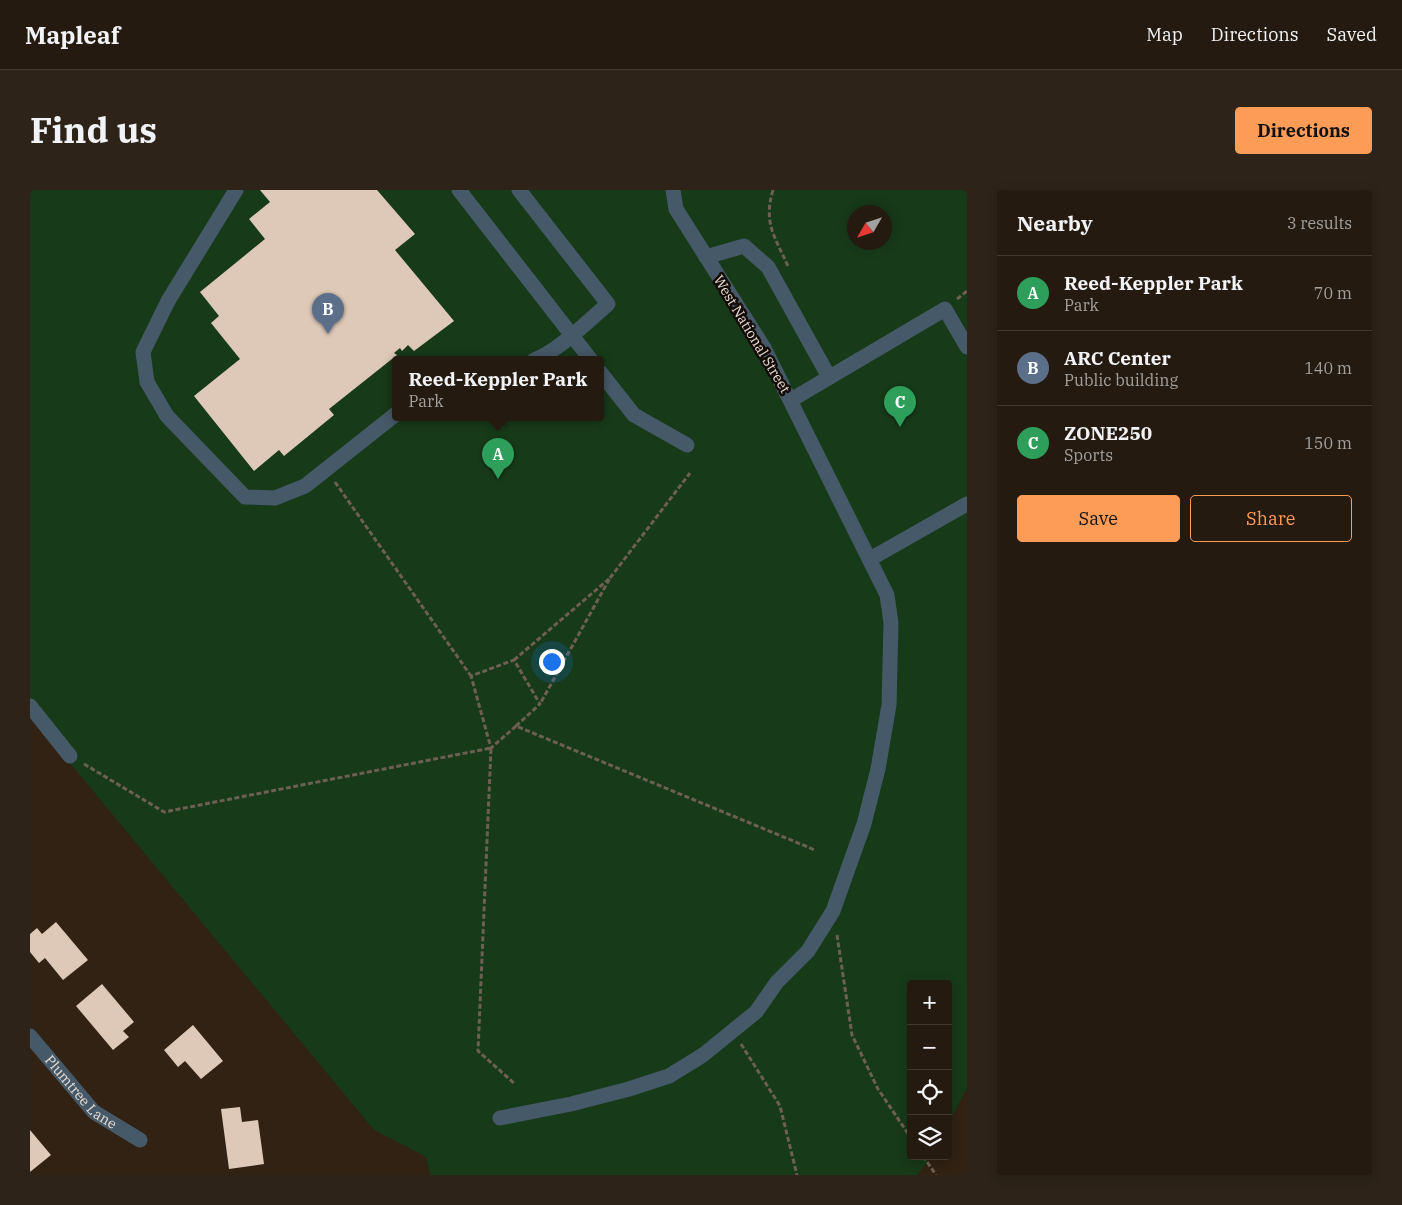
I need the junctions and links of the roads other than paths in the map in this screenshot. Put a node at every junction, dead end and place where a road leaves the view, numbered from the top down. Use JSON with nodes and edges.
{"nodes":[{"id":1,"x":236,"y":190,"type":"edge"},
{"id":2,"x":459,"y":190,"type":"edge"},
{"id":3,"x":519,"y":190,"type":"edge"},
{"id":4,"x":672,"y":190,"type":"edge"},
{"id":5,"x":706,"y":257,"type":"junction"},
{"id":6,"x":572,"y":335,"type":"junction"},
{"id":7,"x":967,"y":347,"type":"edge"},
{"id":8,"x":545,"y":356,"type":"edge"},
{"id":9,"x":589,"y":356,"type":"edge"},
{"id":10,"x":604,"y":377,"type":"edge"},
{"id":11,"x":829,"y":377,"type":"junction"},
{"id":12,"x":791,"y":400,"type":"junction"},
{"id":13,"x":392,"y":417,"type":"edge"},
{"id":14,"x":687,"y":446,"type":"dead end"},
{"id":15,"x":967,"y":504,"type":"edge"},
{"id":16,"x":870,"y":559,"type":"junction"},
{"id":17,"x":30,"y":706,"type":"edge"},
{"id":18,"x":70,"y":756,"type":"road end"},
{"id":19,"x":30,"y":1036,"type":"edge"},
{"id":20,"x":500,"y":1118,"type":"dead end"},
{"id":21,"x":140,"y":1140,"type":"dead end"}],
"edges":[{"from":1,"to":13,"type":"street"},
{"from":2,"to":6,"type":"street"},
{"from":3,"to":6,"type":"street"},
{"from":4,"to":5,"type":"street","name":"West National Street"},
{"from":5,"to":11,"type":"street"},
{"from":5,"to":12,"type":"street","name":"West National Street"},
{"from":6,"to":8,"type":"street"},
{"from":6,"to":9,"type":"street"},
{"from":7,"to":11,"type":"street","name":"West National Street"},
{"from":10,"to":14,"type":"street"},
{"from":11,"to":12,"type":"street","name":"West National Street"},
{"from":12,"to":16,"type":"street"},
{"from":15,"to":16,"type":"street"},
{"from":16,"to":20,"type":"street"},
{"from":17,"to":18,"type":"street"},
{"from":19,"to":21,"type":"street","name":"Plumtree Lane"}]}
